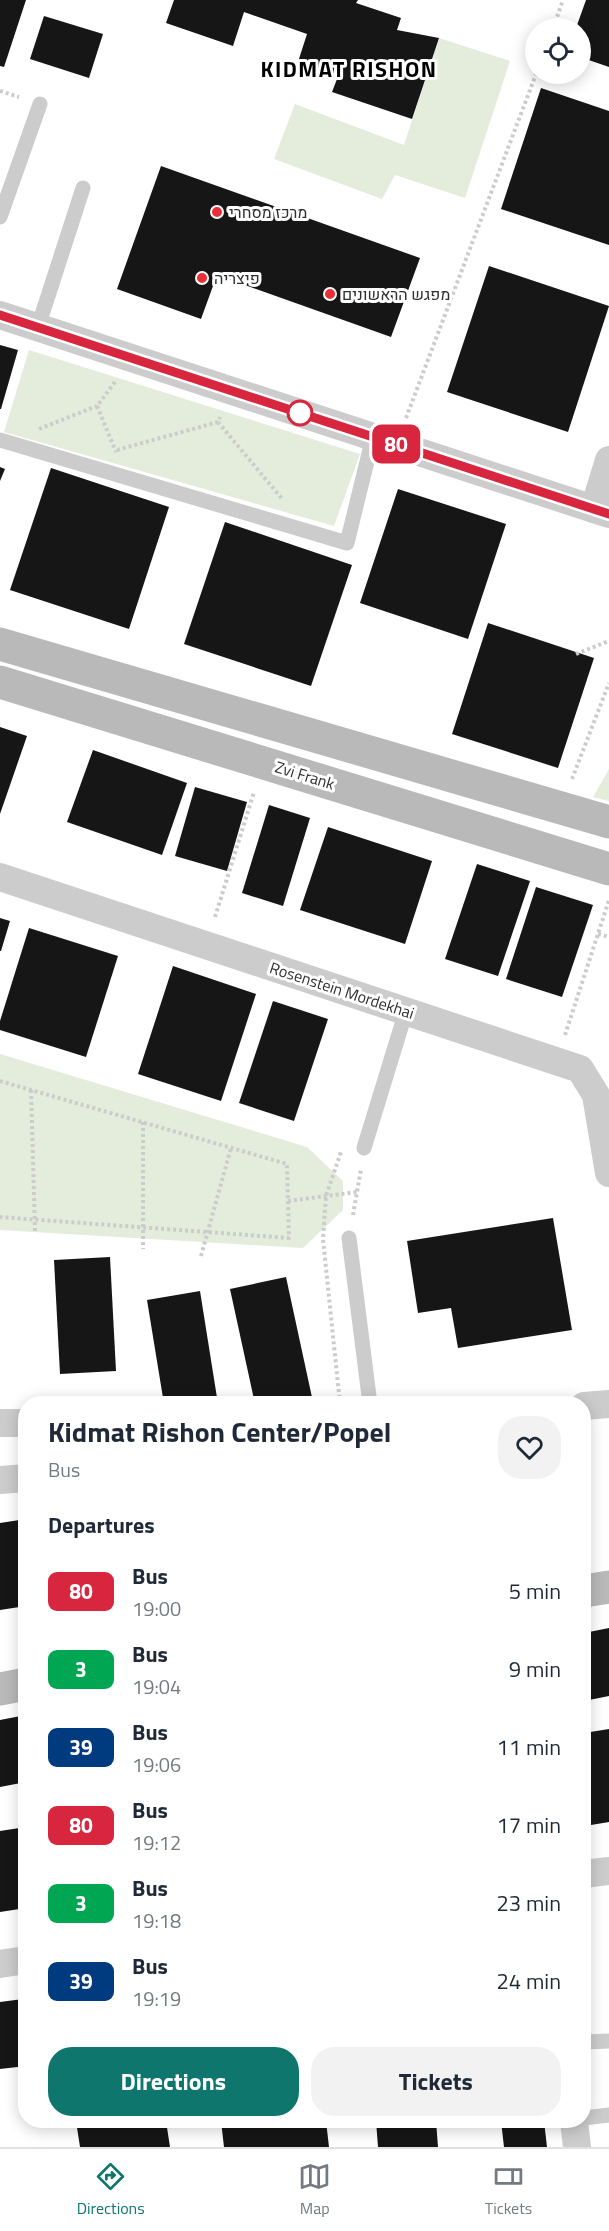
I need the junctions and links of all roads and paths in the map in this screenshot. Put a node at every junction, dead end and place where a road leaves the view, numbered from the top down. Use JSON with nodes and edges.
{"nodes":[{"id":1,"x":563,"y":0,"type":"edge"},
{"id":2,"x":557,"y":18,"type":"edge"},
{"id":3,"x":532,"y":84,"type":"edge"},
{"id":4,"x":40,"y":104,"type":"dead end"},
{"id":5,"x":83,"y":188,"type":"dead end"},
{"id":6,"x":0,"y":217,"type":"edge"},
{"id":7,"x":0,"y":315,"type":"edge"},
{"id":8,"x":38,"y":327,"type":"junction"},
{"id":9,"x":133,"y":358,"type":"junction"},
{"id":10,"x":231,"y":390,"type":"junction"},
{"id":11,"x":97,"y":406,"type":"junction"},
{"id":12,"x":218,"y":422,"type":"junction"},
{"id":13,"x":0,"y":440,"type":"edge"},
{"id":14,"x":385,"y":441,"type":"junction"},
{"id":15,"x":18,"y":445,"type":"junction"},
{"id":16,"x":117,"y":450,"type":"junction"},
{"id":17,"x":609,"y":460,"type":"edge"},
{"id":18,"x":107,"y":471,"type":"junction"},
{"id":19,"x":601,"y":511,"type":"edge"},
{"id":20,"x":296,"y":528,"type":"junction"},
{"id":21,"x":609,"y":641,"type":"edge"},
{"id":22,"x":0,"y":644,"type":"edge"},
{"id":23,"x":576,"y":654,"type":"dead end"},
{"id":24,"x":0,"y":682,"type":"edge"},
{"id":25,"x":609,"y":683,"type":"edge"},
{"id":26,"x":264,"y":763,"type":"junction"},
{"id":27,"x":561,"y":808,"type":"junction"},
{"id":28,"x":609,"y":822,"type":"edge"},
{"id":29,"x":609,"y":869,"type":"edge"},
{"id":30,"x":0,"y":877,"type":"edge"},
{"id":31,"x":609,"y":900,"type":"edge"},
{"id":32,"x":598,"y":934,"type":"junction"},
{"id":33,"x":609,"y":938,"type":"edge"},
{"id":34,"x":206,"y":946,"type":"junction"},
{"id":35,"x":406,"y":1011,"type":"junction"},
{"id":36,"x":557,"y":1061,"type":"junction"},
{"id":37,"x":0,"y":1081,"type":"edge"},
{"id":38,"x":32,"y":1090,"type":"junction"},
{"id":39,"x":143,"y":1122,"type":"junction"},
{"id":40,"x":344,"y":1141,"type":"dead end"},
{"id":41,"x":231,"y":1148,"type":"junction"},
{"id":42,"x":364,"y":1148,"type":"joint"},
{"id":43,"x":609,"y":1173,"type":"edge"},
{"id":44,"x":357,"y":1192,"type":"junction"},
{"id":45,"x":327,"y":1196,"type":"junction"},
{"id":46,"x":288,"y":1201,"type":"junction"},
{"id":47,"x":0,"y":1217,"type":"edge"},
{"id":48,"x":34,"y":1219,"type":"junction"},
{"id":49,"x":143,"y":1227,"type":"junction"},
{"id":50,"x":34,"y":1231,"type":"dead end"},
{"id":51,"x":208,"y":1232,"type":"junction"},
{"id":52,"x":349,"y":1238,"type":"joint"},
{"id":53,"x":143,"y":1249,"type":"dead end"},
{"id":54,"x":201,"y":1256,"type":"dead end"},
{"id":55,"x":339,"y":1396,"type":"edge"},
{"id":56,"x":369,"y":1396,"type":"edge"},
{"id":57,"x":609,"y":1404,"type":"edge"},
{"id":58,"x":591,"y":1405,"type":"edge"},
{"id":59,"x":18,"y":1423,"type":"edge"},
{"id":60,"x":0,"y":1424,"type":"edge"},
{"id":61,"x":18,"y":1479,"type":"edge"},
{"id":62,"x":0,"y":1480,"type":"edge"},
{"id":63,"x":609,"y":1587,"type":"edge"},
{"id":64,"x":591,"y":1590,"type":"edge"},
{"id":65,"x":18,"y":1686,"type":"edge"},
{"id":66,"x":0,"y":1689,"type":"edge"},
{"id":67,"x":609,"y":1871,"type":"edge"},
{"id":68,"x":591,"y":1873,"type":"edge"},
{"id":69,"x":18,"y":1961,"type":"edge"},
{"id":70,"x":0,"y":1964,"type":"edge"},
{"id":71,"x":609,"y":2041,"type":"edge"},
{"id":72,"x":591,"y":2042,"type":"edge"},
{"id":73,"x":609,"y":2115,"type":"edge"},
{"id":74,"x":591,"y":2117,"type":"edge"},
{"id":75,"x":575,"y":2128,"type":"edge"},
{"id":76,"x":577,"y":2147,"type":"edge"}],
"edges":[{"from":1,"to":2,"type":"path"},
{"from":3,"to":14,"type":"path"},
{"from":4,"to":6,"type":"lane"},
{"from":5,"to":8,"type":"lane"},
{"from":7,"to":8,"type":"street"},
{"from":8,"to":9,"type":"street"},
{"from":9,"to":10,"type":"street"},
{"from":9,"to":11,"type":"path"},
{"from":10,"to":12,"type":"path"},
{"from":10,"to":14,"type":"street"},
{"from":11,"to":15,"type":"path"},
{"from":11,"to":16,"type":"path"},
{"from":12,"to":16,"type":"path"},
{"from":12,"to":20,"type":"path"},
{"from":13,"to":15,"type":"lane"},
{"from":14,"to":19,"type":"street"},
{"from":14,"to":20,"type":"lane"},
{"from":15,"to":18,"type":"lane"},
{"from":16,"to":18,"type":"path"},
{"from":17,"to":19,"type":"street"},
{"from":18,"to":20,"type":"lane"},
{"from":21,"to":23,"type":"path"},
{"from":22,"to":27,"type":"street"},
{"from":24,"to":26,"type":"street","name":"Zvi Frank"},
{"from":25,"to":27,"type":"path"},
{"from":26,"to":29,"type":"street","name":"Zvi Frank"},
{"from":26,"to":34,"type":"path"},
{"from":27,"to":28,"type":"street"},
{"from":30,"to":34,"type":"street","name":"Rosenstein Mordekhai"},
{"from":31,"to":32,"type":"path"},
{"from":32,"to":33,"type":"path"},
{"from":32,"to":36,"type":"path"},
{"from":34,"to":35,"type":"street","name":"Rosenstein Mordekhai"},
{"from":35,"to":36,"type":"street","name":"Rosenstein Mordekhai"},
{"from":35,"to":42,"type":"lane"},
{"from":36,"to":43,"type":"street","name":"Rosenstein Mordekhai"},
{"from":37,"to":38,"type":"path"},
{"from":38,"to":39,"type":"path"},
{"from":38,"to":48,"type":"path"},
{"from":39,"to":41,"type":"path"},
{"from":39,"to":49,"type":"path"},
{"from":40,"to":45,"type":"path"},
{"from":41,"to":46,"type":"path"},
{"from":41,"to":51,"type":"path"},
{"from":42,"to":44,"type":"path"},
{"from":44,"to":45,"type":"path"},
{"from":44,"to":52,"type":"path"},
{"from":45,"to":46,"type":"path"},
{"from":45,"to":55,"type":"path"},
{"from":46,"to":51,"type":"path"},
{"from":47,"to":48,"type":"path"},
{"from":48,"to":49,"type":"path"},
{"from":48,"to":50,"type":"path"},
{"from":49,"to":51,"type":"path"},
{"from":49,"to":53,"type":"path"},
{"from":51,"to":54,"type":"path"},
{"from":52,"to":56,"type":"lane"},
{"from":57,"to":58,"type":"street"},
{"from":59,"to":60,"type":"street"},
{"from":61,"to":62,"type":"street"},
{"from":63,"to":64,"type":"street"},
{"from":65,"to":66,"type":"street"},
{"from":67,"to":68,"type":"street"},
{"from":69,"to":70,"type":"street"},
{"from":71,"to":72,"type":"lane"},
{"from":73,"to":74,"type":"lane"},
{"from":75,"to":76,"type":"street"}]}
